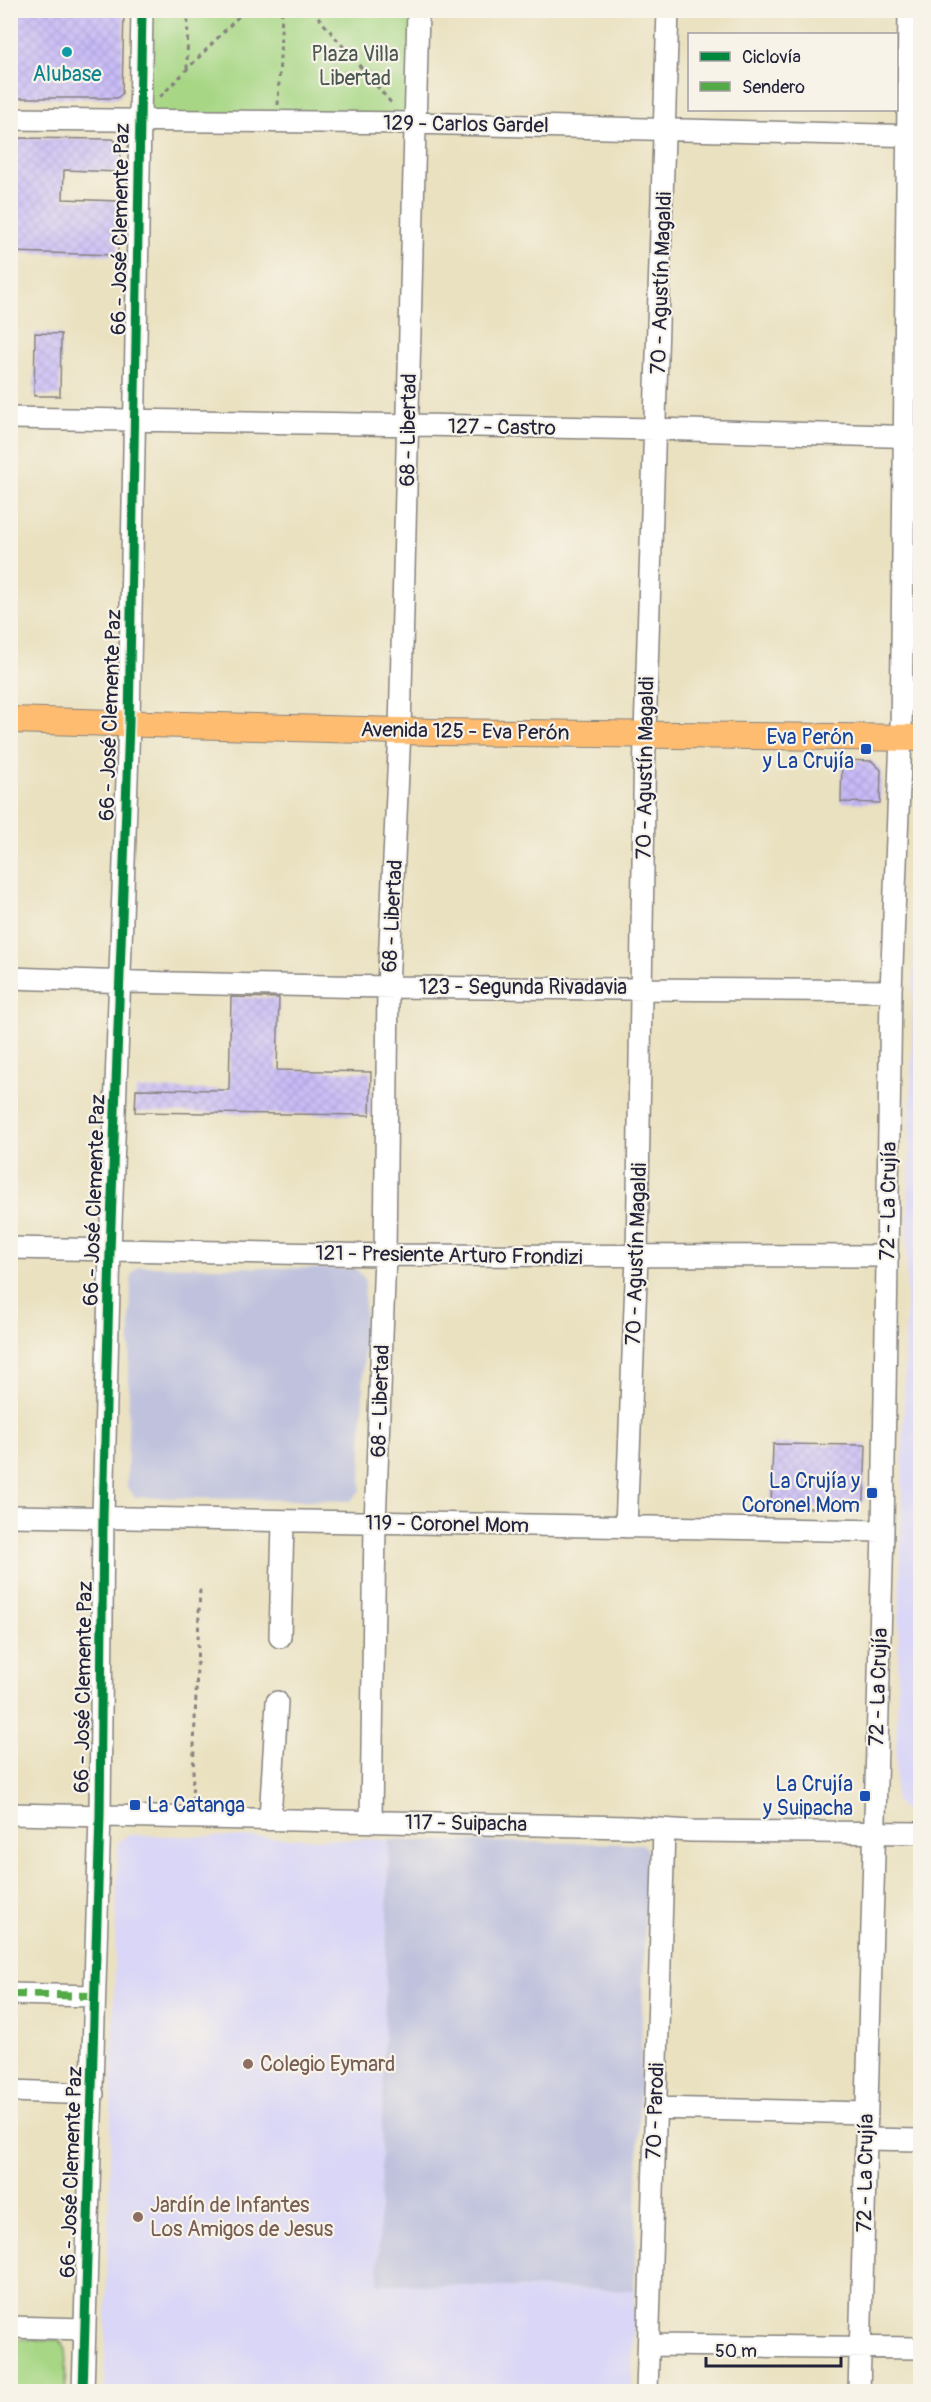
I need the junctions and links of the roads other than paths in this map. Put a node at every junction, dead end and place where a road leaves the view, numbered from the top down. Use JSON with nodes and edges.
{"nodes":[{"id":1,"x":142,"y":10,"type":"edge"},
{"id":2,"x":417,"y":10,"type":"edge"},
{"id":3,"x":668,"y":10,"type":"edge"},
{"id":4,"x":909,"y":10,"type":"edge"},
{"id":5,"x":10,"y":118,"type":"edge"},
{"id":6,"x":140,"y":120,"type":"junction"},
{"id":7,"x":414,"y":123,"type":"junction"},
{"id":8,"x":666,"y":129,"type":"junction"},
{"id":9,"x":914,"y":136,"type":"edge"},
{"id":10,"x":10,"y":418,"type":"edge"},
{"id":11,"x":134,"y":420,"type":"junction"},
{"id":12,"x":408,"y":425,"type":"junction"},
{"id":13,"x":656,"y":429,"type":"junction"},
{"id":14,"x":912,"y":436,"type":"edge"},
{"id":15,"x":10,"y":720,"type":"edge"},
{"id":16,"x":129,"y":723,"type":"junction"},
{"id":17,"x":400,"y":730,"type":"junction"},
{"id":18,"x":645,"y":734,"type":"junction"},
{"id":19,"x":911,"y":738,"type":"edge"},
{"id":20,"x":10,"y":978,"type":"edge"},
{"id":21,"x":119,"y":982,"type":"junction"},
{"id":22,"x":388,"y":987,"type":"junction"},
{"id":23,"x":640,"y":988,"type":"junction"},
{"id":24,"x":891,"y":991,"type":"junction"},
{"id":25,"x":10,"y":1248,"type":"edge"},
{"id":26,"x":110,"y":1251,"type":"junction"},
{"id":27,"x":385,"y":1255,"type":"junction"},
{"id":28,"x":888,"y":1256,"type":"junction"},
{"id":29,"x":637,"y":1257,"type":"junction"},
{"id":30,"x":10,"y":1516,"type":"edge"},
{"id":31,"x":103,"y":1517,"type":"junction"},
{"id":32,"x":283,"y":1522,"type":"junction"},
{"id":33,"x":375,"y":1524,"type":"junction"},
{"id":34,"x":626,"y":1527,"type":"junction"},
{"id":35,"x":883,"y":1531,"type":"junction"},
{"id":36,"x":280,"y":1637,"type":"dead end"},
{"id":37,"x":277,"y":1702,"type":"dead end"},
{"id":38,"x":10,"y":1814,"type":"edge"},
{"id":39,"x":100,"y":1815,"type":"junction"},
{"id":40,"x":270,"y":1819,"type":"junction"},
{"id":41,"x":371,"y":1821,"type":"junction"},
{"id":42,"x":664,"y":1830,"type":"junction"},
{"id":43,"x":874,"y":1833,"type":"junction"},
{"id":44,"x":921,"y":1833,"type":"edge"},
{"id":45,"x":10,"y":1994,"type":"edge"},
{"id":46,"x":94,"y":1996,"type":"junction"},
{"id":47,"x":10,"y":2091,"type":"edge"},
{"id":48,"x":93,"y":2094,"type":"junction"},
{"id":49,"x":655,"y":2108,"type":"junction"},
{"id":50,"x":866,"y":2113,"type":"junction"},
{"id":51,"x":867,"y":2139,"type":"junction"},
{"id":52,"x":921,"y":2140,"type":"edge"},
{"id":53,"x":10,"y":2327,"type":"edge"},
{"id":54,"x":84,"y":2329,"type":"junction"},
{"id":55,"x":649,"y":2344,"type":"junction"},
{"id":56,"x":860,"y":2346,"type":"junction"},
{"id":57,"x":921,"y":2348,"type":"edge"},
{"id":58,"x":83,"y":2391,"type":"edge"},
{"id":59,"x":647,"y":2391,"type":"edge"},
{"id":60,"x":859,"y":2391,"type":"edge"}],
"edges":[{"from":1,"to":6,"type":"street","name":"66 - José Clemente Paz"},
{"from":2,"to":7,"type":"street","name":"68 - Libertad"},
{"from":3,"to":8,"type":"street","name":"70 - Agustín Magaldi"},
{"from":4,"to":9,"type":"street","name":"72 - La Crujía"},
{"from":5,"to":6,"type":"street","name":"129 - Carlos Gardel"},
{"from":6,"to":7,"type":"street","name":"129 - Carlos Gardel"},
{"from":6,"to":11,"type":"street","name":"66 - José Clemente Paz"},
{"from":7,"to":8,"type":"street","name":"129 - Carlos Gardel"},
{"from":7,"to":12,"type":"street","name":"68 - Libertad"},
{"from":8,"to":9,"type":"street","name":"129 - Carlos Gardel"},
{"from":8,"to":13,"type":"street","name":"70 - Agustín Magaldi"},
{"from":9,"to":14,"type":"street","name":"72 - La Crujía"},
{"from":10,"to":11,"type":"street","name":"127 - Castro"},
{"from":11,"to":12,"type":"street","name":"127 - Castro"},
{"from":11,"to":16,"type":"street","name":"66 - José Clemente Paz"},
{"from":12,"to":13,"type":"street","name":"127 - Castro"},
{"from":12,"to":17,"type":"street","name":"68 - Libertad"},
{"from":13,"to":14,"type":"street","name":"127 - Castro"},
{"from":13,"to":18,"type":"street","name":"70 - Agustín Magaldi"},
{"from":14,"to":19,"type":"street","name":"72 - La Crujía"},
{"from":15,"to":16,"type":"main road","name":"Avenida 125 - Eva Perón"},
{"from":16,"to":17,"type":"main road","name":"Avenida 125 - Eva Perón"},
{"from":16,"to":21,"type":"street","name":"66 - José Clemente Paz"},
{"from":17,"to":18,"type":"main road","name":"Avenida 125 - Eva Perón"},
{"from":17,"to":22,"type":"street","name":"68 - Libertad"},
{"from":18,"to":19,"type":"main road","name":"Avenida 125 - Eva Perón"},
{"from":18,"to":23,"type":"street","name":"70 - Agustín Magaldi"},
{"from":19,"to":24,"type":"street","name":"72 - La Crujía"},
{"from":20,"to":21,"type":"street","name":"123 - Segunda Rivadavia"},
{"from":21,"to":22,"type":"street","name":"123 - Segunda Rivadavia"},
{"from":21,"to":26,"type":"street","name":"66 - José Clemente Paz"},
{"from":22,"to":23,"type":"street","name":"123 - Segunda Rivadavia"},
{"from":22,"to":27,"type":"street","name":"68 - Libertad"},
{"from":23,"to":24,"type":"street","name":"123 - Segunda Rivadavia"},
{"from":23,"to":29,"type":"street","name":"70 - Agustín Magaldi"},
{"from":24,"to":28,"type":"street","name":"72 - La Crujía"},
{"from":25,"to":26,"type":"street","name":"121 - Presiente Arturo Frondizi"},
{"from":26,"to":27,"type":"street","name":"121 - Presiente Arturo Frondizi"},
{"from":26,"to":31,"type":"street","name":"66 - José Clemente Paz"},
{"from":27,"to":29,"type":"street","name":"121 - Presiente Arturo Frondizi"},
{"from":27,"to":33,"type":"street","name":"68 - Libertad"},
{"from":28,"to":29,"type":"street","name":"121 - Presiente Arturo Frondizi"},
{"from":28,"to":35,"type":"street","name":"72 - La Crujía"},
{"from":29,"to":34,"type":"street","name":"70 - Agustín Magaldi"},
{"from":30,"to":31,"type":"street","name":"119 - Coronel Mom"},
{"from":31,"to":32,"type":"street","name":"119 - Coronel Mom"},
{"from":31,"to":39,"type":"street","name":"66 - José Clemente Paz"},
{"from":32,"to":33,"type":"street","name":"119 - Coronel Mom"},
{"from":32,"to":36,"type":"street"},
{"from":33,"to":34,"type":"street","name":"119 - Coronel Mom"},
{"from":33,"to":41,"type":"street","name":"68 - Libertad"},
{"from":34,"to":35,"type":"street","name":"119 - Coronel Mom"},
{"from":35,"to":43,"type":"street","name":"72 - La Crujía"},
{"from":37,"to":40,"type":"street"},
{"from":38,"to":39,"type":"street","name":"117 - Suipacha"},
{"from":39,"to":40,"type":"street","name":"117 - Suipacha"},
{"from":39,"to":46,"type":"street","name":"66 - José Clemente Paz"},
{"from":40,"to":41,"type":"street","name":"117 - Suipacha"},
{"from":41,"to":42,"type":"street","name":"117 - Suipacha"},
{"from":42,"to":43,"type":"street","name":"117 - Suipacha"},
{"from":42,"to":49,"type":"street","name":"70 - Parodi"},
{"from":43,"to":44,"type":"street","name":"117 - Suipacha"},
{"from":43,"to":50,"type":"street","name":"72 - La Crujía"},
{"from":45,"to":46,"type":"street"},
{"from":46,"to":48,"type":"street","name":"66 - José Clemente Paz"},
{"from":47,"to":48,"type":"street"},
{"from":48,"to":54,"type":"street","name":"66 - José Clemente Paz"},
{"from":49,"to":50,"type":"street"},
{"from":49,"to":55,"type":"street","name":"70 - Parodi"},
{"from":50,"to":51,"type":"street","name":"72 - La Crujía"},
{"from":51,"to":52,"type":"street"},
{"from":51,"to":56,"type":"street","name":"72 - La Crujía"},
{"from":53,"to":54,"type":"street"},
{"from":54,"to":58,"type":"street","name":"66 - José Clemente Paz"},
{"from":55,"to":56,"type":"street"},
{"from":55,"to":59,"type":"street","name":"70 - Parodi"},
{"from":56,"to":57,"type":"street"},
{"from":56,"to":60,"type":"street","name":"72 - La Crujía"}]}
